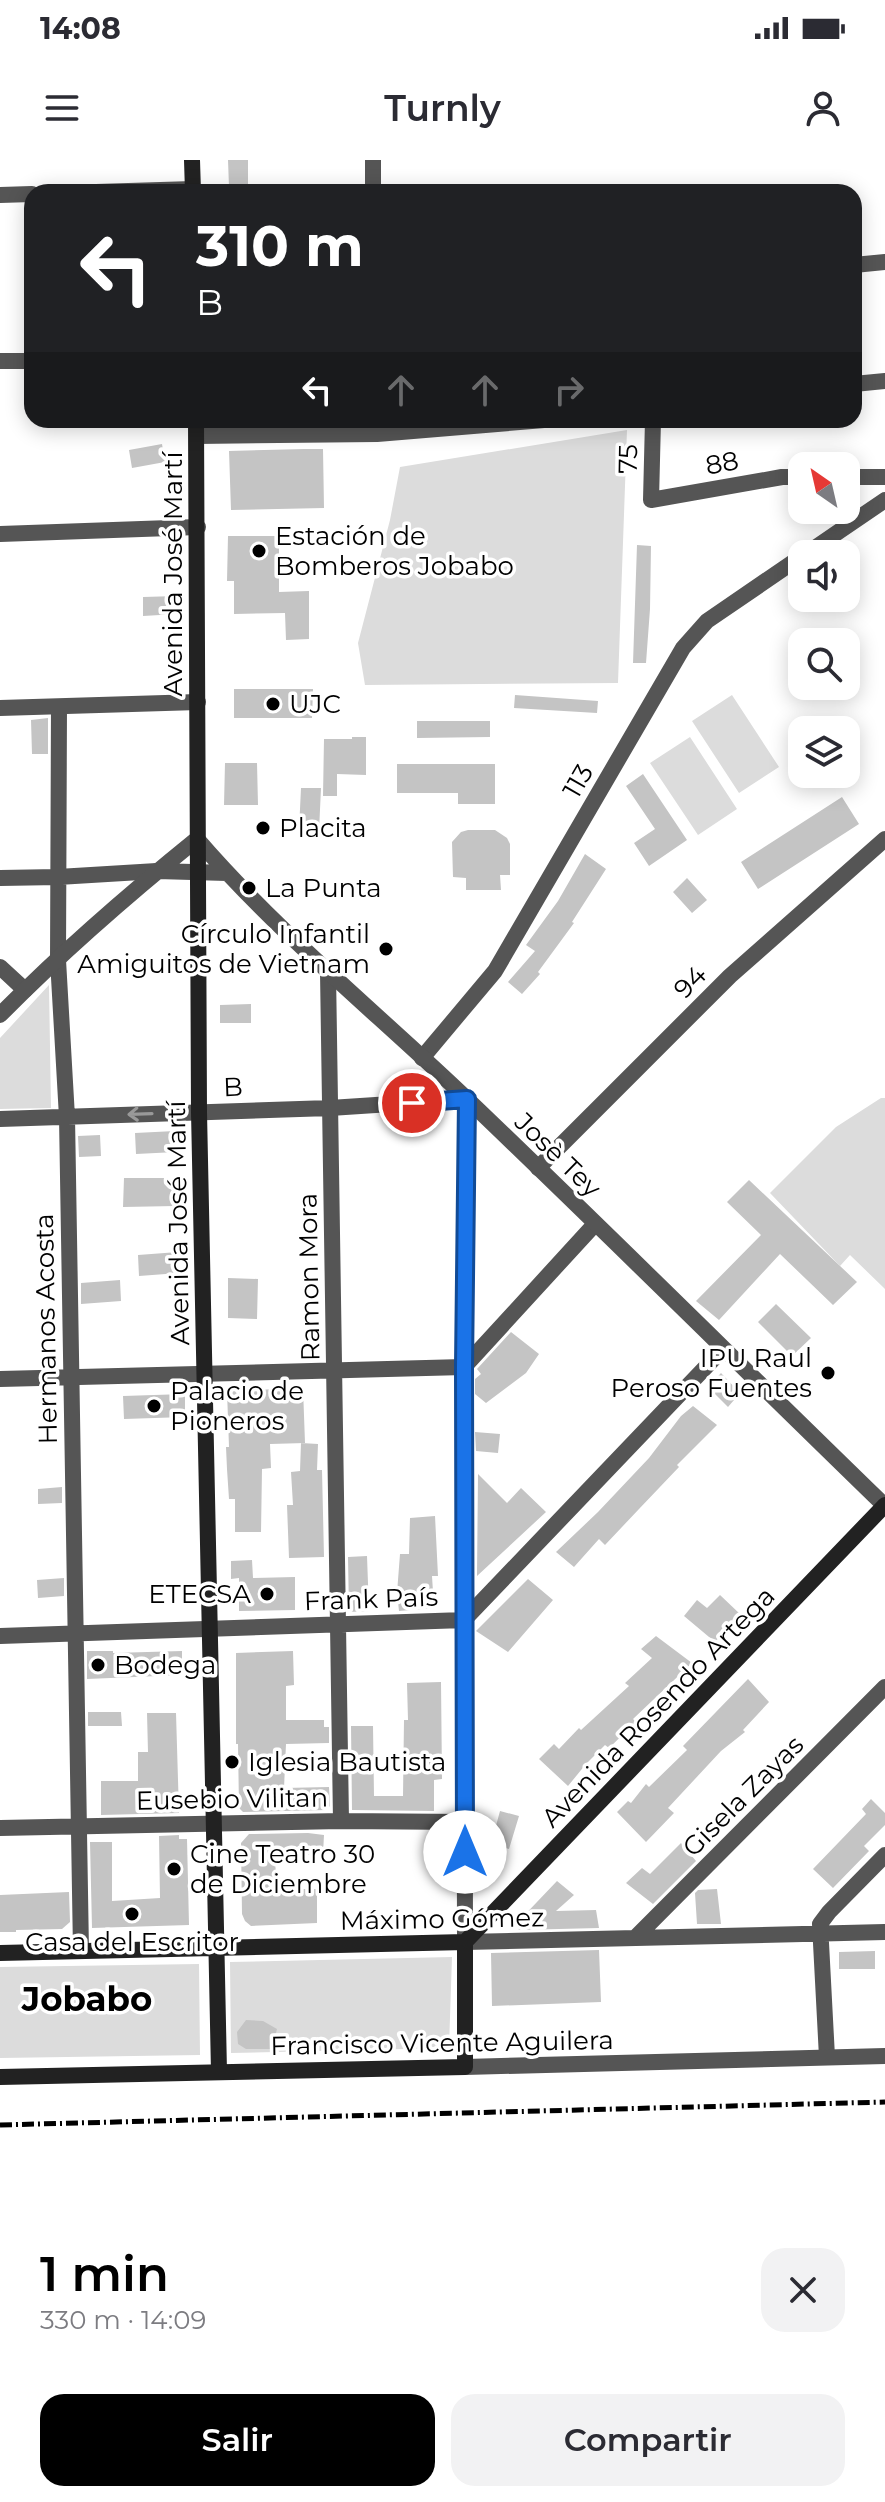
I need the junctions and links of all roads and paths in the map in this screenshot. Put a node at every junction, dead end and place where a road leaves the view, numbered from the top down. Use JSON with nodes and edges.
{"nodes":[{"id":1,"x":192,"y":160,"type":"edge"},
{"id":2,"x":373,"y":160,"type":"edge"},
{"id":3,"x":193,"y":184,"type":"edge"},
{"id":4,"x":373,"y":184,"type":"edge"},
{"id":5,"x":24,"y":194,"type":"edge"},
{"id":6,"x":0,"y":195,"type":"edge"},
{"id":7,"x":885,"y":262,"type":"edge"},
{"id":8,"x":862,"y":264,"type":"edge"},
{"id":9,"x":0,"y":361,"type":"edge"},
{"id":10,"x":24,"y":361,"type":"edge"},
{"id":11,"x":885,"y":381,"type":"edge"},
{"id":12,"x":862,"y":383,"type":"edge"},
{"id":13,"x":196,"y":428,"type":"edge"},
{"id":14,"x":653,"y":428,"type":"edge"},
{"id":15,"x":788,"y":477,"type":"edge"},
{"id":16,"x":860,"y":477,"type":"edge"},
{"id":17,"x":885,"y":477,"type":"edge"},
{"id":18,"x":651,"y":500,"type":"joint"},
{"id":19,"x":885,"y":500,"type":"edge"},
{"id":20,"x":198,"y":527,"type":"junction"},
{"id":21,"x":0,"y":534,"type":"edge"},
{"id":22,"x":826,"y":540,"type":"edge"},
{"id":23,"x":788,"y":566,"type":"edge"},
{"id":24,"x":198,"y":702,"type":"junction"},
{"id":25,"x":59,"y":707,"type":"junction"},
{"id":26,"x":0,"y":708,"type":"edge"},
{"id":27,"x":197,"y":839,"type":"junction"},
{"id":28,"x":885,"y":839,"type":"edge"},
{"id":29,"x":157,"y":871,"type":"junction"},
{"id":30,"x":198,"y":873,"type":"junction"},
{"id":31,"x":227,"y":873,"type":"junction"},
{"id":32,"x":58,"y":877,"type":"junction"},
{"id":33,"x":0,"y":878,"type":"edge"},
{"id":34,"x":58,"y":960,"type":"junction"},
{"id":35,"x":0,"y":967,"type":"edge"},
{"id":36,"x":328,"y":972,"type":"junction"},
{"id":37,"x":25,"y":990,"type":"junction"},
{"id":38,"x":0,"y":1015,"type":"edge"},
{"id":39,"x":422,"y":1058,"type":"junction"},
{"id":40,"x":467,"y":1099,"type":"junction"},
{"id":41,"x":330,"y":1108,"type":"junction"},
{"id":42,"x":199,"y":1112,"type":"junction"},
{"id":43,"x":67,"y":1117,"type":"junction"},
{"id":44,"x":0,"y":1119,"type":"edge"},
{"id":45,"x":538,"y":1168,"type":"junction"},
{"id":46,"x":595,"y":1224,"type":"junction"},
{"id":47,"x":723,"y":1349,"type":"junction"},
{"id":48,"x":464,"y":1367,"type":"junction"},
{"id":49,"x":334,"y":1370,"type":"junction"},
{"id":50,"x":205,"y":1373,"type":"junction"},
{"id":51,"x":71,"y":1377,"type":"junction"},
{"id":52,"x":0,"y":1379,"type":"edge"},
{"id":53,"x":885,"y":1505,"type":"edge"},
{"id":54,"x":464,"y":1620,"type":"junction"},
{"id":55,"x":338,"y":1624,"type":"junction"},
{"id":56,"x":210,"y":1629,"type":"junction"},
{"id":57,"x":76,"y":1633,"type":"junction"},
{"id":58,"x":0,"y":1636,"type":"edge"},
{"id":59,"x":885,"y":1687,"type":"edge"},
{"id":60,"x":341,"y":1821,"type":"junction"},
{"id":61,"x":465,"y":1822,"type":"junction"},
{"id":62,"x":213,"y":1824,"type":"junction"},
{"id":63,"x":79,"y":1827,"type":"junction"},
{"id":64,"x":0,"y":1828,"type":"edge"},
{"id":65,"x":885,"y":1855,"type":"edge"},
{"id":66,"x":885,"y":1932,"type":"edge"},
{"id":67,"x":820,"y":1933,"type":"junction"},
{"id":68,"x":635,"y":1938,"type":"junction"},
{"id":69,"x":465,"y":1942,"type":"junction"},
{"id":70,"x":216,"y":1948,"type":"junction"},
{"id":71,"x":81,"y":1951,"type":"junction"},
{"id":72,"x":0,"y":1953,"type":"edge"},
{"id":73,"x":885,"y":2056,"type":"edge"},
{"id":74,"x":827,"y":2057,"type":"junction"},
{"id":75,"x":465,"y":2067,"type":"junction"},
{"id":76,"x":219,"y":2072,"type":"junction"},
{"id":77,"x":0,"y":2077,"type":"edge"}],
"edges":[{"from":1,"to":3,"type":"main road"},
{"from":2,"to":4,"type":"street"},
{"from":5,"to":6,"type":"street"},
{"from":7,"to":8,"type":"street"},
{"from":9,"to":10,"type":"street"},
{"from":11,"to":12,"type":"street"},
{"from":13,"to":20,"type":"main road","name":"Avenida José Martí"},
{"from":14,"to":18,"type":"street","name":"75"},
{"from":15,"to":18,"type":"street","name":"88"},
{"from":16,"to":17,"type":"street"},
{"from":19,"to":22,"type":"street","name":"113"},
{"from":20,"to":21,"type":"street"},
{"from":20,"to":24,"type":"main road","name":"Avenida José Martí"},
{"from":23,"to":39,"type":"street","name":"113"},
{"from":24,"to":25,"type":"street"},
{"from":24,"to":27,"type":"main road","name":"Avenida José Martí"},
{"from":25,"to":26,"type":"street"},
{"from":25,"to":32,"type":"street","name":"Hermanos Acosta"},
{"from":27,"to":29,"type":"street"},
{"from":27,"to":30,"type":"main road","name":"Avenida José Martí"},
{"from":27,"to":31,"type":"street","name":"Josè Tey"},
{"from":28,"to":45,"type":"street","name":"94"},
{"from":29,"to":30,"type":"street"},
{"from":29,"to":32,"type":"street"},
{"from":29,"to":34,"type":"street"},
{"from":30,"to":31,"type":"street"},
{"from":30,"to":42,"type":"main road","name":"Avenida José Martí"},
{"from":31,"to":36,"type":"street","name":"Josè Tey"},
{"from":32,"to":33,"type":"street"},
{"from":32,"to":34,"type":"street","name":"Hermanos Acosta"},
{"from":34,"to":37,"type":"street"},
{"from":34,"to":43,"type":"street","name":"Hermanos Acosta"},
{"from":35,"to":37,"type":"street"},
{"from":36,"to":39,"type":"street","name":"Josè Tey"},
{"from":36,"to":41,"type":"street","name":"Ramon Mora"},
{"from":37,"to":38,"type":"street"},
{"from":39,"to":40,"type":"street","name":"Josè Tey"},
{"from":40,"to":41,"type":"street","name":"B"},
{"from":40,"to":45,"type":"street","name":"Josè Tey"},
{"from":40,"to":48,"type":"street"},
{"from":41,"to":42,"type":"street","name":"B"},
{"from":41,"to":49,"type":"street","name":"Ramon Mora"},
{"from":42,"to":43,"type":"street","name":"B","one_way":true},
{"from":42,"to":50,"type":"main road","name":"Avenida José Martí"},
{"from":43,"to":44,"type":"street","name":"B"},
{"from":43,"to":51,"type":"street","name":"Hermanos Acosta"},
{"from":45,"to":46,"type":"street","name":"Josè Tey"},
{"from":46,"to":47,"type":"street","name":"Josè Tey"},
{"from":46,"to":48,"type":"street"},
{"from":47,"to":53,"type":"street","name":"Josè Tey"},
{"from":47,"to":54,"type":"street","name":"Frank País"},
{"from":48,"to":49,"type":"street"},
{"from":48,"to":54,"type":"street"},
{"from":49,"to":50,"type":"street"},
{"from":49,"to":55,"type":"street","name":"Ramon Mora"},
{"from":50,"to":51,"type":"street"},
{"from":50,"to":56,"type":"main road","name":"Avenida José Martí"},
{"from":51,"to":52,"type":"street"},
{"from":51,"to":57,"type":"street","name":"Hermanos Acosta"},
{"from":53,"to":69,"type":"main road","name":"Avenida Rosendo Artega"},
{"from":54,"to":55,"type":"street","name":"Frank País"},
{"from":54,"to":61,"type":"street"},
{"from":55,"to":56,"type":"street","name":"Frank País"},
{"from":55,"to":60,"type":"street","name":"Ramon Mora"},
{"from":56,"to":57,"type":"street","name":"Frank País"},
{"from":56,"to":62,"type":"main road","name":"Avenida José Martí"},
{"from":57,"to":58,"type":"street","name":"Frank País"},
{"from":57,"to":63,"type":"street","name":"Hermanos Acosta"},
{"from":59,"to":68,"type":"street","name":"Gisela Zayas"},
{"from":60,"to":61,"type":"street","name":"Eusebio Vilitan"},
{"from":60,"to":62,"type":"street","name":"Eusebio Vilitan"},
{"from":61,"to":69,"type":"street"},
{"from":62,"to":63,"type":"street","name":"Eusebio Vilitan"},
{"from":62,"to":70,"type":"main road","name":"Avenida José Martí"},
{"from":63,"to":64,"type":"street","name":"Eusebio Vilitan"},
{"from":63,"to":71,"type":"street","name":"Hermanos Acosta"},
{"from":65,"to":67,"type":"street"},
{"from":66,"to":67,"type":"street","name":"Máximo Gómez"},
{"from":67,"to":68,"type":"street","name":"Máximo Gómez"},
{"from":67,"to":74,"type":"street"},
{"from":68,"to":69,"type":"street","name":"Máximo Gómez"},
{"from":69,"to":70,"type":"main road","name":"Máximo Gómez"},
{"from":69,"to":75,"type":"main road"},
{"from":70,"to":71,"type":"main road","name":"Máximo Gómez"},
{"from":70,"to":76,"type":"main road","name":"Avenida José Martí"},
{"from":71,"to":72,"type":"main road","name":"Máximo Gómez"},
{"from":73,"to":74,"type":"street","name":"Francisco Vicente Aguilera"},
{"from":74,"to":75,"type":"street","name":"Francisco Vicente Aguilera"},
{"from":75,"to":76,"type":"main road","name":"Francisco Vicente Aguilera"},
{"from":76,"to":77,"type":"main road","name":"Francisco Vicente Aguilera"}]}
